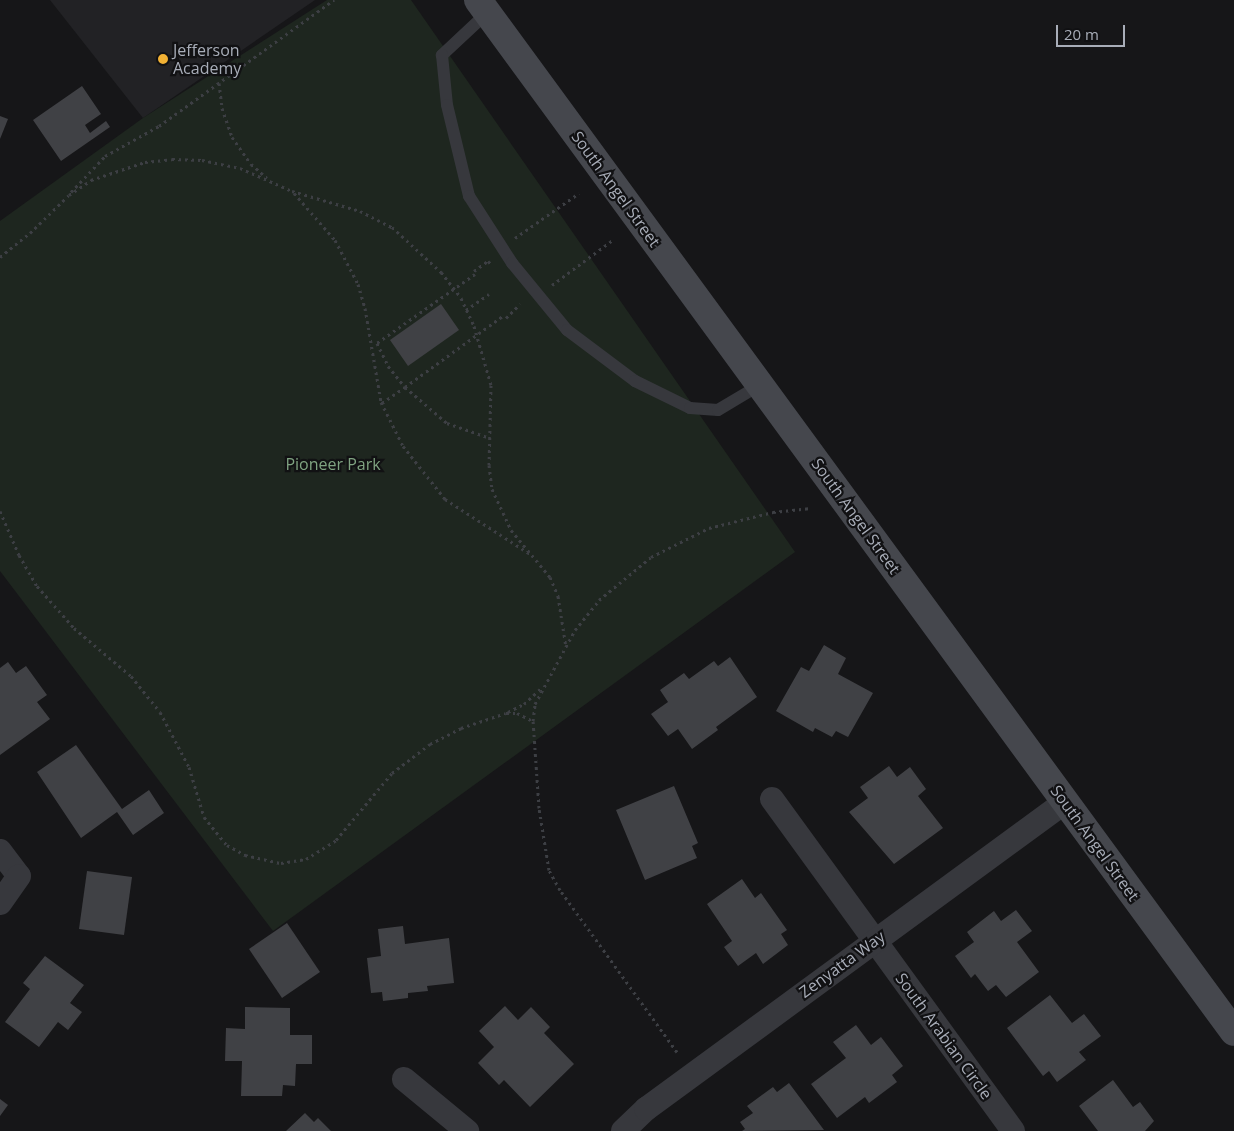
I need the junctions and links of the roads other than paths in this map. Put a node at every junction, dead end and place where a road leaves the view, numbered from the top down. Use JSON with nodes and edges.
{"nodes":[{"id":1,"x":483,"y":7,"type":"edge"},
{"id":2,"x":760,"y":385,"type":"junction"},
{"id":3,"x":772,"y":799,"type":"dead end"},
{"id":4,"x":1065,"y":802,"type":"junction"},
{"id":5,"x":0,"y":851,"type":"edge"},
{"id":6,"x":0,"y":903,"type":"edge"},
{"id":7,"x":875,"y":940,"type":"junction"},
{"id":8,"x":1234,"y":1032,"type":"edge"},
{"id":9,"x":404,"y":1079,"type":"dead end"},
{"id":10,"x":467,"y":1131,"type":"edge"},
{"id":11,"x":623,"y":1131,"type":"edge"},
{"id":12,"x":1013,"y":1131,"type":"edge"}],
"edges":[{"from":1,"to":2,"type":"street","name":"South Angel Street"},
{"from":1,"to":2,"type":"lane"},
{"from":2,"to":4,"type":"street","name":"South Angel Street"},
{"from":3,"to":7,"type":"street","name":"South Arabian Circle"},
{"from":4,"to":7,"type":"street","name":"Zenyatta Way"},
{"from":4,"to":8,"type":"street","name":"South Angel Street"},
{"from":5,"to":6,"type":"street"},
{"from":7,"to":11,"type":"street","name":"Zenyatta Way"},
{"from":7,"to":12,"type":"street","name":"South Arabian Circle"},
{"from":9,"to":10,"type":"street"}]}
